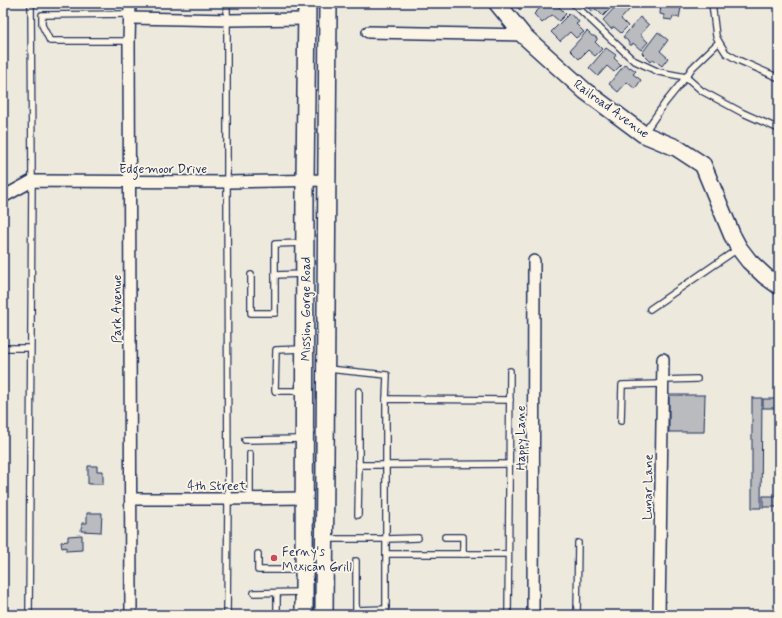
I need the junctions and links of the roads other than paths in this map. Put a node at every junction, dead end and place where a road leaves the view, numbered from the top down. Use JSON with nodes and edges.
{"nodes":[{"id":1,"x":31,"y":3,"type":"edge"},
{"id":2,"x":227,"y":3,"type":"edge"},
{"id":3,"x":328,"y":3,"type":"edge"},
{"id":4,"x":497,"y":3,"type":"edge"},
{"id":5,"x":573,"y":3,"type":"edge"},
{"id":6,"x":712,"y":3,"type":"edge"},
{"id":7,"x":307,"y":11,"type":"edge"},
{"id":8,"x":130,"y":12,"type":"edge"},
{"id":9,"x":227,"y":20,"type":"junction"},
{"id":10,"x":368,"y":32,"type":"dead end"},
{"id":11,"x":523,"y":35,"type":"junction"},
{"id":12,"x":130,"y":41,"type":"junction"},
{"id":13,"x":719,"y":42,"type":"junction"},
{"id":14,"x":686,"y":77,"type":"junction"},
{"id":15,"x":779,"y":78,"type":"edge"},
{"id":16,"x":779,"y":129,"type":"edge"},
{"id":17,"x":643,"y":134,"type":"junction"},
{"id":18,"x":305,"y":180,"type":"junction"},
{"id":19,"x":327,"y":180,"type":"junction"},
{"id":20,"x":32,"y":181,"type":"junction"},
{"id":21,"x":131,"y":182,"type":"junction"},
{"id":22,"x":226,"y":182,"type":"junction"},
{"id":23,"x":3,"y":197,"type":"edge"},
{"id":24,"x":305,"y":243,"type":"junction"},
{"id":25,"x":739,"y":248,"type":"junction"},
{"id":26,"x":534,"y":261,"type":"dead end"},
{"id":27,"x":305,"y":274,"type":"junction"},
{"id":28,"x":251,"y":275,"type":"dead end"},
{"id":29,"x":275,"y":275,"type":"junction"},
{"id":30,"x":779,"y":286,"type":"edge"},
{"id":31,"x":650,"y":309,"type":"dead end"},
{"id":32,"x":3,"y":348,"type":"edge"},
{"id":33,"x":30,"y":348,"type":"junction"},
{"id":34,"x":305,"y":349,"type":"junction"},
{"id":35,"x":662,"y":359,"type":"dead end"},
{"id":36,"x":325,"y":369,"type":"junction"},
{"id":37,"x":510,"y":371,"type":"dead end"},
{"id":38,"x":697,"y":379,"type":"dead end"},
{"id":39,"x":662,"y":382,"type":"junction"},
{"id":40,"x":304,"y":391,"type":"junction"},
{"id":41,"x":359,"y":391,"type":"dead end"},
{"id":42,"x":386,"y":399,"type":"junction"},
{"id":43,"x":510,"y":400,"type":"junction"},
{"id":44,"x":621,"y":421,"type":"dead end"},
{"id":45,"x":304,"y":439,"type":"junction"},
{"id":46,"x":245,"y":440,"type":"dead end"},
{"id":47,"x":250,"y":454,"type":"dead end"},
{"id":48,"x":509,"y":464,"type":"junction"},
{"id":49,"x":359,"y":465,"type":"junction"},
{"id":50,"x":386,"y":465,"type":"junction"},
{"id":51,"x":304,"y":498,"type":"junction"},
{"id":52,"x":130,"y":499,"type":"junction"},
{"id":53,"x":228,"y":499,"type":"junction"},
{"id":54,"x":250,"y":499,"type":"junction"},
{"id":55,"x":358,"y":515,"type":"dead end"},
{"id":56,"x":444,"y":537,"type":"dead end"},
{"id":57,"x":418,"y":538,"type":"dead end"},
{"id":58,"x":324,"y":539,"type":"junction"},
{"id":59,"x":386,"y":539,"type":"junction"},
{"id":60,"x":578,"y":543,"type":"dead end"},
{"id":61,"x":258,"y":554,"type":"dead end"},
{"id":62,"x":386,"y":554,"type":"junction"},
{"id":63,"x":463,"y":554,"type":"junction"},
{"id":64,"x":508,"y":554,"type":"junction"},
{"id":65,"x":356,"y":561,"type":"dead end"},
{"id":66,"x":304,"y":570,"type":"junction"},
{"id":67,"x":304,"y":592,"type":"junction"},
{"id":68,"x":254,"y":593,"type":"dead end"},
{"id":69,"x":277,"y":593,"type":"junction"},
{"id":70,"x":386,"y":612,"type":"edge"},
{"id":71,"x":29,"y":615,"type":"edge"},
{"id":72,"x":132,"y":615,"type":"edge"},
{"id":73,"x":227,"y":615,"type":"edge"},
{"id":74,"x":277,"y":615,"type":"edge"},
{"id":75,"x":304,"y":615,"type":"edge"},
{"id":76,"x":324,"y":615,"type":"edge"},
{"id":77,"x":508,"y":615,"type":"edge"},
{"id":78,"x":533,"y":615,"type":"edge"},
{"id":79,"x":577,"y":615,"type":"edge"},
{"id":80,"x":659,"y":615,"type":"edge"}],
"edges":[{"from":1,"to":20,"type":"lane"},
{"from":2,"to":9,"type":"lane"},
{"from":3,"to":19,"type":"main road","name":"Mission Gorge Road"},
{"from":4,"to":11,"type":"street","name":"Railroad Avenue"},
{"from":5,"to":14,"type":"lane"},
{"from":6,"to":13,"type":"lane"},
{"from":7,"to":9,"type":"street"},
{"from":7,"to":18,"type":"main road","name":"Mission Gorge Road"},
{"from":8,"to":9,"type":"street"},
{"from":8,"to":12,"type":"street","name":"Park Avenue"},
{"from":8,"to":12,"type":"lane"},
{"from":9,"to":22,"type":"lane"},
{"from":10,"to":11,"type":"street"},
{"from":11,"to":17,"type":"street","name":"Railroad Avenue"},
{"from":12,"to":21,"type":"street","name":"Park Avenue"},
{"from":13,"to":14,"type":"lane"},
{"from":13,"to":15,"type":"lane"},
{"from":14,"to":16,"type":"lane"},
{"from":14,"to":17,"type":"lane"},
{"from":17,"to":25,"type":"street","name":"Railroad Avenue"},
{"from":18,"to":19,"type":"street","name":"Edgemoor Drive"},
{"from":18,"to":22,"type":"street","name":"Edgemoor Drive"},
{"from":18,"to":24,"type":"main road","name":"Mission Gorge Road"},
{"from":19,"to":36,"type":"main road","name":"Mission Gorge Road"},
{"from":20,"to":21,"type":"street","name":"Edgemoor Drive"},
{"from":20,"to":23,"type":"street","name":"Edgemoor Drive"},
{"from":20,"to":33,"type":"lane"},
{"from":21,"to":22,"type":"street","name":"Edgemoor Drive"},
{"from":21,"to":52,"type":"street","name":"Park Avenue"},
{"from":22,"to":53,"type":"lane"},
{"from":24,"to":27,"type":"main road","name":"Mission Gorge Road"},
{"from":24,"to":29,"type":"lane"},
{"from":25,"to":30,"type":"street","name":"Railroad Avenue"},
{"from":25,"to":31,"type":"lane"},
{"from":26,"to":78,"type":"street","name":"Happy Lane"},
{"from":27,"to":29,"type":"lane"},
{"from":27,"to":34,"type":"main road","name":"Mission Gorge Road"},
{"from":28,"to":29,"type":"lane"},
{"from":32,"to":33,"type":"lane"},
{"from":33,"to":71,"type":"lane"},
{"from":34,"to":40,"type":"main road","name":"Mission Gorge Road"},
{"from":34,"to":40,"type":"lane"},
{"from":35,"to":39,"type":"street","name":"Lunar Lane"},
{"from":36,"to":42,"type":"lane"},
{"from":36,"to":58,"type":"main road","name":"Mission Gorge Road"},
{"from":37,"to":43,"type":"lane"},
{"from":38,"to":39,"type":"lane"},
{"from":39,"to":44,"type":"lane"},
{"from":39,"to":80,"type":"street","name":"Lunar Lane"},
{"from":40,"to":45,"type":"main road","name":"Mission Gorge Road"},
{"from":41,"to":49,"type":"lane"},
{"from":42,"to":43,"type":"lane"},
{"from":42,"to":50,"type":"lane"},
{"from":43,"to":48,"type":"lane"},
{"from":45,"to":46,"type":"lane"},
{"from":45,"to":51,"type":"main road","name":"Mission Gorge Road"},
{"from":47,"to":54,"type":"lane"},
{"from":48,"to":50,"type":"lane"},
{"from":48,"to":64,"type":"lane"},
{"from":49,"to":50,"type":"lane"},
{"from":49,"to":55,"type":"lane"},
{"from":50,"to":59,"type":"lane"},
{"from":51,"to":54,"type":"street","name":"4th Street"},
{"from":51,"to":66,"type":"main road","name":"Mission Gorge Road"},
{"from":52,"to":53,"type":"street","name":"4th Street"},
{"from":52,"to":72,"type":"street","name":"Park Avenue"},
{"from":53,"to":54,"type":"street","name":"4th Street"},
{"from":53,"to":73,"type":"lane"},
{"from":56,"to":63,"type":"lane"},
{"from":57,"to":59,"type":"lane"},
{"from":58,"to":59,"type":"lane"},
{"from":58,"to":76,"type":"main road","name":"Mission Gorge Road"},
{"from":59,"to":62,"type":"lane"},
{"from":60,"to":79,"type":"lane"},
{"from":61,"to":66,"type":"lane"},
{"from":62,"to":63,"type":"lane"},
{"from":62,"to":70,"type":"lane"},
{"from":63,"to":64,"type":"lane"},
{"from":64,"to":77,"type":"lane"},
{"from":65,"to":70,"type":"lane"},
{"from":66,"to":67,"type":"main road","name":"Mission Gorge Road"},
{"from":67,"to":69,"type":"lane"},
{"from":67,"to":75,"type":"main road","name":"Mission Gorge Road"},
{"from":68,"to":69,"type":"lane"},
{"from":69,"to":74,"type":"lane"}]}
